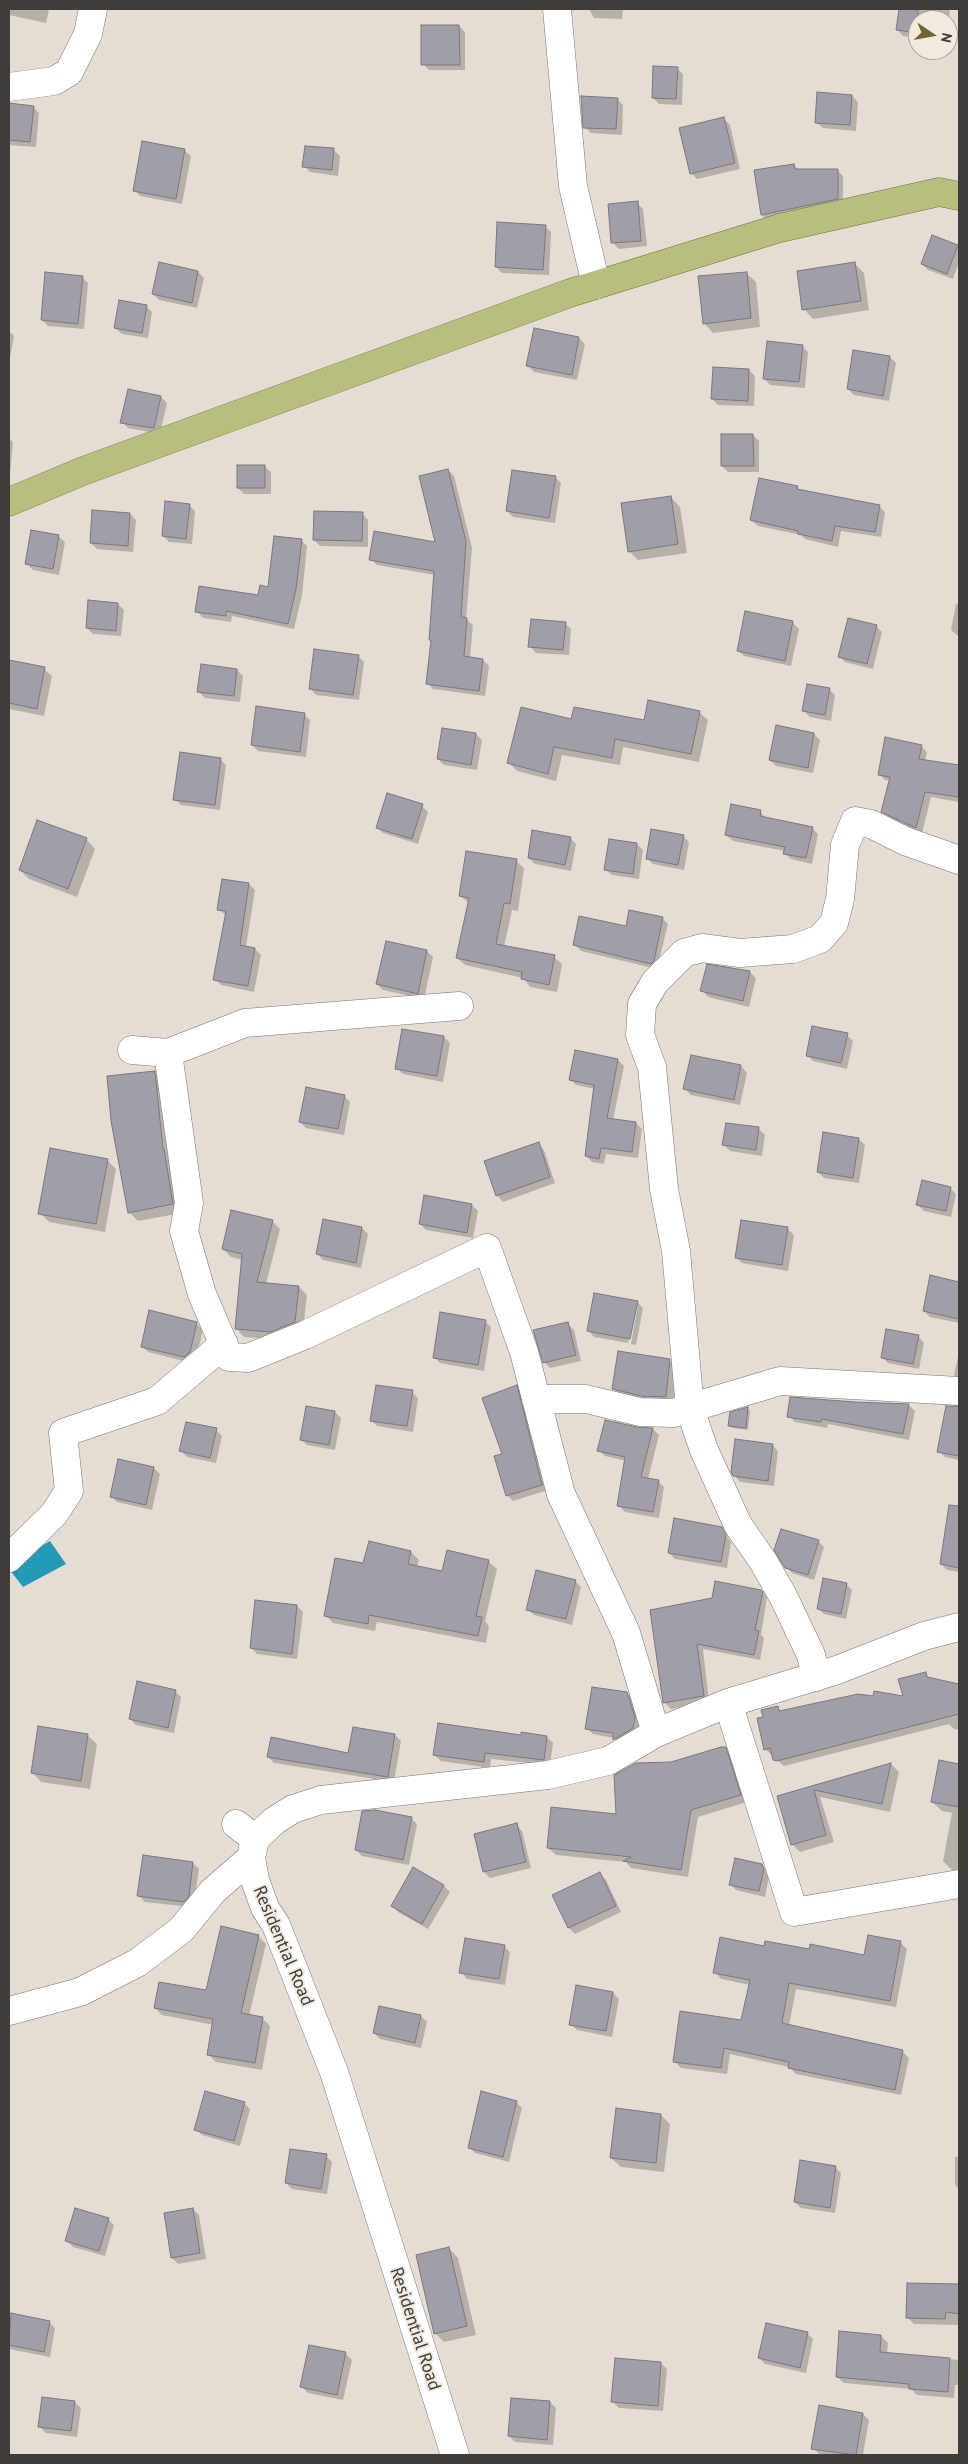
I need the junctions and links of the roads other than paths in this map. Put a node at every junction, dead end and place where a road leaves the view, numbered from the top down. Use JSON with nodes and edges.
{"nodes":[{"id":1,"x":93,"y":9,"type":"edge"},
{"id":2,"x":557,"y":9,"type":"edge"},
{"id":3,"x":9,"y":87,"type":"edge"},
{"id":4,"x":959,"y":196,"type":"edge"},
{"id":5,"x":596,"y":285,"type":"junction"},
{"id":6,"x":9,"y":502,"type":"edge"},
{"id":7,"x":959,"y":860,"type":"edge"},
{"id":8,"x":459,"y":1006,"type":"dead end"},
{"id":9,"x":132,"y":1050,"type":"dead end"},
{"id":10,"x":168,"y":1053,"type":"junction"},
{"id":11,"x":224,"y":1344,"type":"junction"},
{"id":12,"x":959,"y":1391,"type":"edge"},
{"id":13,"x":536,"y":1399,"type":"junction"},
{"id":14,"x":690,"y":1409,"type":"junction"},
{"id":15,"x":9,"y":1558,"type":"edge"},
{"id":16,"x":959,"y":1627,"type":"edge"},
{"id":17,"x":816,"y":1677,"type":"junction"},
{"id":18,"x":728,"y":1703,"type":"junction"},
{"id":19,"x":656,"y":1733,"type":"junction"},
{"id":20,"x":247,"y":1840,"type":"junction"},
{"id":21,"x":959,"y":1884,"type":"edge"},
{"id":22,"x":9,"y":2012,"type":"edge"},
{"id":23,"x":455,"y":2455,"type":"edge"}],
"edges":[{"from":1,"to":3,"type":"street"},
{"from":2,"to":5,"type":"street"},
{"from":4,"to":5,"type":"main road"},
{"from":5,"to":6,"type":"main road"},
{"from":7,"to":14,"type":"street"},
{"from":8,"to":10,"type":"street"},
{"from":9,"to":10,"type":"street"},
{"from":10,"to":11,"type":"street"},
{"from":11,"to":13,"type":"street"},
{"from":11,"to":15,"type":"street"},
{"from":12,"to":14,"type":"street"},
{"from":13,"to":14,"type":"street"},
{"from":13,"to":19,"type":"street"},
{"from":14,"to":17,"type":"street"},
{"from":16,"to":17,"type":"street"},
{"from":17,"to":18,"type":"street"},
{"from":18,"to":19,"type":"street"},
{"from":18,"to":21,"type":"street"},
{"from":19,"to":20,"type":"street"},
{"from":20,"to":22,"type":"street"},
{"from":20,"to":23,"type":"street","name":"Residential Road"}]}
